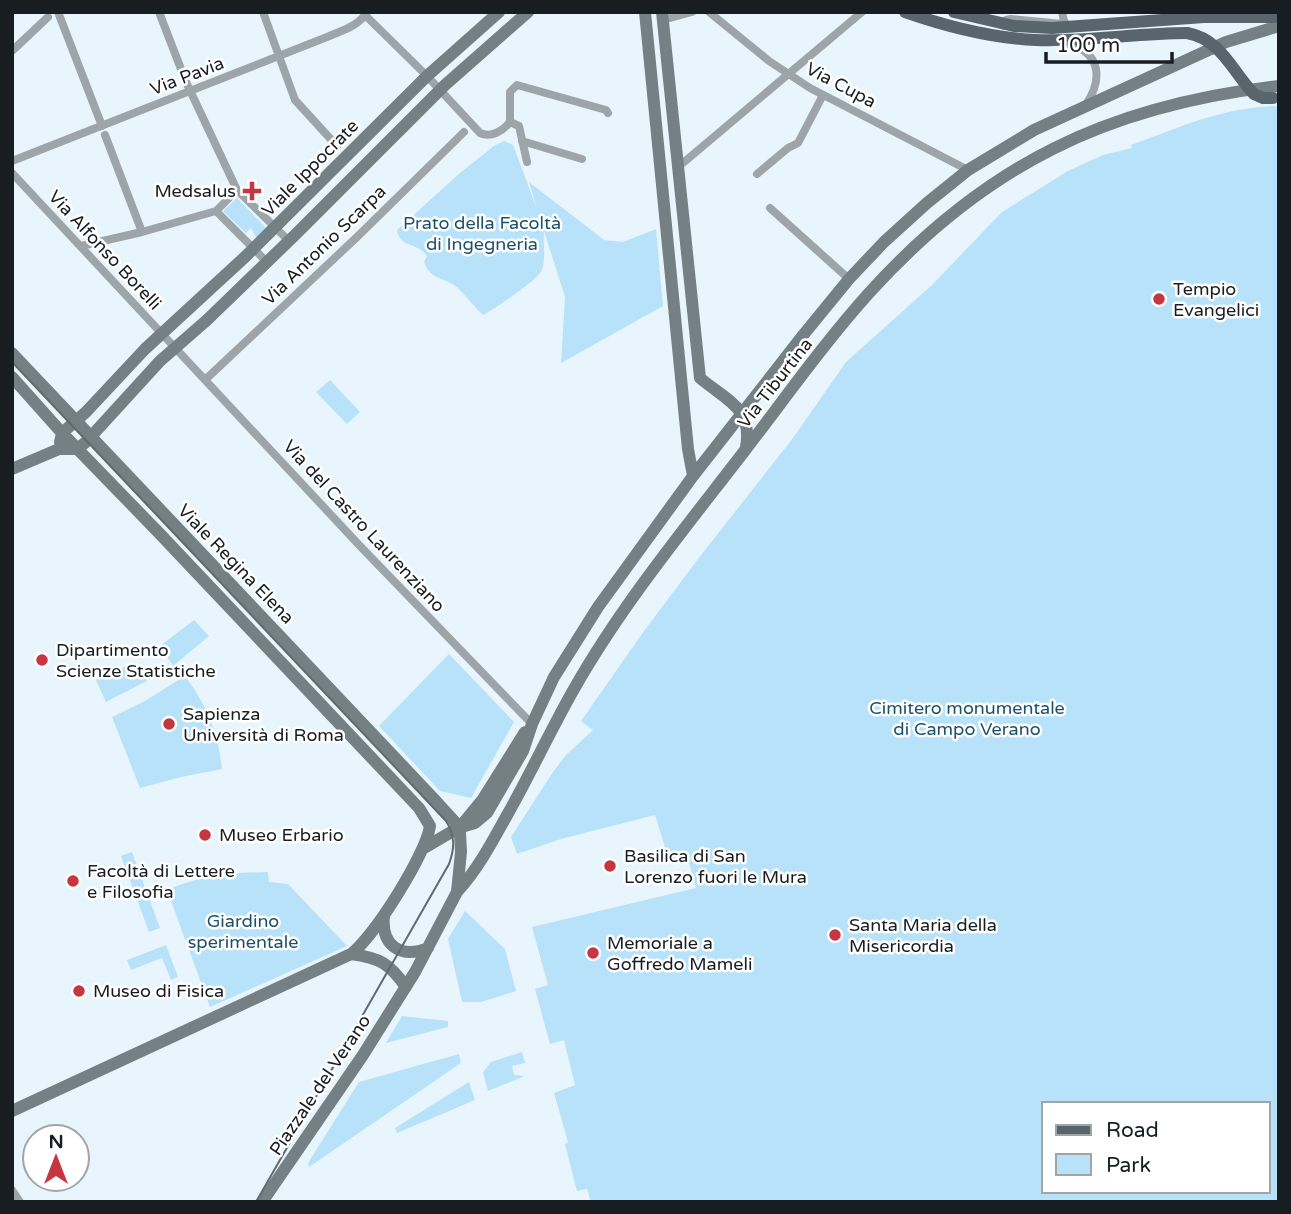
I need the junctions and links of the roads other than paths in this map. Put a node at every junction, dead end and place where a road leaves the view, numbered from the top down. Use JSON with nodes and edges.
{"nodes":[{"id":1,"x":58,"y":12,"type":"edge"},
{"id":2,"x":159,"y":12,"type":"edge"},
{"id":3,"x":263,"y":12,"type":"edge"},
{"id":4,"x":499,"y":12,"type":"edge"},
{"id":5,"x":645,"y":12,"type":"edge"},
{"id":6,"x":692,"y":12,"type":"edge"},
{"id":7,"x":709,"y":12,"type":"edge"},
{"id":8,"x":862,"y":12,"type":"edge"},
{"id":9,"x":905,"y":12,"type":"edge"},
{"id":10,"x":954,"y":12,"type":"edge"},
{"id":11,"x":1062,"y":12,"type":"edge"},
{"id":12,"x":367,"y":14,"type":"edge"},
{"id":13,"x":520,"y":15,"type":"edge"},
{"id":14,"x":666,"y":15,"type":"edge"},
{"id":15,"x":48,"y":17,"type":"dead end"},
{"id":16,"x":1279,"y":17,"type":"edge"},
{"id":17,"x":1005,"y":23,"type":"junction"},
{"id":18,"x":1279,"y":26,"type":"edge"},
{"id":19,"x":1069,"y":27,"type":"junction"},
{"id":20,"x":647,"y":32,"type":"junction"},
{"id":21,"x":664,"y":32,"type":"junction"},
{"id":22,"x":1003,"y":38,"type":"junction"},
{"id":23,"x":1039,"y":40,"type":"junction"},
{"id":24,"x":12,"y":51,"type":"edge"},
{"id":25,"x":279,"y":57,"type":"junction"},
{"id":26,"x":788,"y":74,"type":"junction"},
{"id":27,"x":427,"y":76,"type":"junction"},
{"id":28,"x":1279,"y":86,"type":"edge"},
{"id":29,"x":441,"y":90,"type":"junction"},
{"id":30,"x":190,"y":91,"type":"junction"},
{"id":31,"x":823,"y":95,"type":"junction"},
{"id":32,"x":1276,"y":98,"type":"edge"},
{"id":33,"x":1083,"y":108,"type":"junction"},
{"id":34,"x":608,"y":113,"type":"dead end"},
{"id":35,"x":510,"y":122,"type":"junction"},
{"id":36,"x":102,"y":126,"type":"junction"},
{"id":37,"x":464,"y":131,"type":"dead end"},
{"id":38,"x":105,"y":135,"type":"dead end"},
{"id":39,"x":522,"y":141,"type":"junction"},
{"id":40,"x":337,"y":146,"type":"dead end"},
{"id":41,"x":582,"y":159,"type":"dead end"},
{"id":42,"x":12,"y":161,"type":"edge"},
{"id":43,"x":527,"y":162,"type":"dead end"},
{"id":44,"x":677,"y":168,"type":"junction"},
{"id":45,"x":968,"y":170,"type":"junction"},
{"id":46,"x":12,"y":173,"type":"edge"},
{"id":47,"x":757,"y":174,"type":"dead end"},
{"id":48,"x":237,"y":190,"type":"junction"},
{"id":49,"x":770,"y":208,"type":"dead end"},
{"id":50,"x":682,"y":210,"type":"junction"},
{"id":51,"x":216,"y":211,"type":"junction"},
{"id":52,"x":665,"y":211,"type":"junction"},
{"id":53,"x":275,"y":228,"type":"junction"},
{"id":54,"x":142,"y":232,"type":"junction"},
{"id":55,"x":289,"y":241,"type":"junction"},
{"id":56,"x":81,"y":246,"type":"junction"},
{"id":57,"x":254,"y":249,"type":"junction"},
{"id":58,"x":267,"y":262,"type":"junction"},
{"id":59,"x":849,"y":279,"type":"junction"},
{"id":60,"x":162,"y":334,"type":"junction"},
{"id":61,"x":176,"y":347,"type":"junction"},
{"id":62,"x":12,"y":353,"type":"edge"},
{"id":63,"x":12,"y":377,"type":"edge"},
{"id":64,"x":700,"y":378,"type":"junction"},
{"id":65,"x":205,"y":380,"type":"junction"},
{"id":66,"x":681,"y":381,"type":"junction"},
{"id":67,"x":743,"y":413,"type":"junction"},
{"id":68,"x":76,"y":421,"type":"junction"},
{"id":69,"x":62,"y":433,"type":"junction"},
{"id":70,"x":91,"y":437,"type":"junction"},
{"id":71,"x":59,"y":449,"type":"junction"},
{"id":72,"x":77,"y":449,"type":"junction"},
{"id":73,"x":746,"y":449,"type":"junction"},
{"id":74,"x":12,"y":469,"type":"edge"},
{"id":75,"x":693,"y":476,"type":"junction"},
{"id":76,"x":718,"y":484,"type":"junction"},
{"id":77,"x":532,"y":724,"type":"junction"},
{"id":78,"x":458,"y":828,"type":"junction"},
{"id":79,"x":424,"y":848,"type":"junction"},
{"id":80,"x":457,"y":892,"type":"junction"},
{"id":81,"x":384,"y":915,"type":"junction"},
{"id":82,"x":428,"y":948,"type":"junction"},
{"id":83,"x":351,"y":954,"type":"junction"},
{"id":84,"x":406,"y":987,"type":"junction"},
{"id":85,"x":12,"y":1111,"type":"edge"},
{"id":86,"x":12,"y":1190,"type":"edge"},
{"id":87,"x":20,"y":1202,"type":"edge"},
{"id":88,"x":262,"y":1202,"type":"edge"}],
"edges":[{"from":1,"to":36,"type":"street"},
{"from":2,"to":30,"type":"street"},
{"from":3,"to":25,"type":"street"},
{"from":4,"to":27,"type":"main road","name":"Viale Ippocrate"},
{"from":5,"to":20,"type":"main road"},
{"from":6,"to":14,"type":"street"},
{"from":7,"to":26,"type":"street","name":"Via Cupa"},
{"from":8,"to":26,"type":"street"},
{"from":9,"to":22,"type":"main road"},
{"from":10,"to":17,"type":"main road"},
{"from":11,"to":19,"type":"street"},
{"from":12,"to":25,"type":"street","name":"Via Pavia"},
{"from":12,"to":27,"type":"street"},
{"from":13,"to":29,"type":"main road","name":"Viale Ippocrate"},
{"from":14,"to":21,"type":"main road"},
{"from":15,"to":24,"type":"street"},
{"from":16,"to":19,"type":"main road"},
{"from":17,"to":19,"type":"main road"},
{"from":17,"to":22,"type":"street"},
{"from":18,"to":33,"type":"main road","name":"Via Tiburtina"},
{"from":20,"to":21,"type":"street"},
{"from":20,"to":52,"type":"main road"},
{"from":21,"to":44,"type":"main road"},
{"from":22,"to":23,"type":"main road"},
{"from":23,"to":32,"type":"main road","bridge":true},
{"from":23,"to":33,"type":"street"},
{"from":25,"to":30,"type":"street","name":"Via Pavia"},
{"from":25,"to":40,"type":"street"},
{"from":26,"to":31,"type":"street","name":"Via Cupa"},
{"from":26,"to":44,"type":"street"},
{"from":27,"to":29,"type":"street"},
{"from":27,"to":53,"type":"main road","name":"Viale Ippocrate"},
{"from":28,"to":73,"type":"main road","name":"Via Tiburtina"},
{"from":29,"to":35,"type":"street"},
{"from":29,"to":55,"type":"main road","name":"Viale Ippocrate"},
{"from":30,"to":36,"type":"street","name":"Via Pavia"},
{"from":30,"to":48,"type":"street"},
{"from":31,"to":45,"type":"street","name":"Via Cupa"},
{"from":31,"to":47,"type":"street"},
{"from":33,"to":45,"type":"main road","name":"Via Tiburtina"},
{"from":34,"to":35,"type":"street"},
{"from":35,"to":39,"type":"street"},
{"from":36,"to":42,"type":"street","name":"Via Pavia"},
{"from":37,"to":65,"type":"street","name":"Via Antonio Scarpa"},
{"from":38,"to":54,"type":"street"},
{"from":39,"to":41,"type":"street"},
{"from":39,"to":43,"type":"street"},
{"from":44,"to":50,"type":"main road"},
{"from":45,"to":59,"type":"main road","name":"Via Tiburtina"},
{"from":46,"to":56,"type":"street","name":"Via Alfonso Borelli"},
{"from":48,"to":51,"type":"street"},
{"from":48,"to":53,"type":"street"},
{"from":49,"to":59,"type":"street"},
{"from":50,"to":52,"type":"street"},
{"from":50,"to":64,"type":"main road"},
{"from":51,"to":54,"type":"street"},
{"from":51,"to":57,"type":"street"},
{"from":52,"to":66,"type":"main road"},
{"from":53,"to":55,"type":"street"},
{"from":53,"to":57,"type":"main road","name":"Viale Ippocrate"},
{"from":54,"to":56,"type":"street"},
{"from":55,"to":58,"type":"main road","name":"Viale Ippocrate"},
{"from":56,"to":60,"type":"street","name":"Via Alfonso Borelli"},
{"from":57,"to":58,"type":"street"},
{"from":57,"to":60,"type":"main road","name":"Viale Ippocrate"},
{"from":58,"to":61,"type":"main road","name":"Viale Ippocrate"},
{"from":59,"to":67,"type":"main road","name":"Via Tiburtina"},
{"from":60,"to":61,"type":"street","name":"Via Alfonso Borelli"},
{"from":60,"to":68,"type":"main road","name":"Viale Ippocrate"},
{"from":61,"to":65,"type":"street","name":"Via del Castro Laurenziano"},
{"from":61,"to":70,"type":"main road","name":"Viale Ippocrate"},
{"from":62,"to":68,"type":"main road","name":"Viale Regina Elena"},
{"from":63,"to":69,"type":"main road","name":"Viale Regina Elena"},
{"from":64,"to":66,"type":"street"},
{"from":64,"to":67,"type":"main road"},
{"from":65,"to":77,"type":"street","name":"Via del Castro Laurenziano"},
{"from":66,"to":75,"type":"main road"},
{"from":67,"to":73,"type":"main road"},
{"from":67,"to":75,"type":"main road","name":"Via Tiburtina"},
{"from":68,"to":69,"type":"main road","name":"Viale Ippocrate"},
{"from":68,"to":70,"type":"main road","name":"Viale Regina Elena"},
{"from":69,"to":71,"type":"main road"},
{"from":69,"to":72,"type":"main road","name":"Viale Regina Elena"},
{"from":70,"to":72,"type":"main road","name":"Viale Ippocrate"},
{"from":70,"to":78,"type":"main road","name":"Viale Regina Elena"},
{"from":71,"to":72,"type":"main road"},
{"from":71,"to":74,"type":"main road"},
{"from":72,"to":79,"type":"main road","name":"Viale Regina Elena"},
{"from":73,"to":76,"type":"main road","name":"Via Tiburtina"},
{"from":75,"to":76,"type":"main road"},
{"from":75,"to":77,"type":"main road","name":"Via Tiburtina"},
{"from":76,"to":80,"type":"main road","name":"Via Tiburtina"},
{"from":77,"to":78,"type":"main road","name":"Via Tiburtina"},
{"from":78,"to":79,"type":"main road"},
{"from":78,"to":80,"type":"main road","name":"Piazzale del Verano"},
{"from":79,"to":81,"type":"main road"},
{"from":80,"to":82,"type":"main road","name":"Piazzale del Verano"},
{"from":81,"to":82,"type":"main road"},
{"from":81,"to":83,"type":"main road"},
{"from":82,"to":84,"type":"main road","name":"Piazzale del Verano"},
{"from":83,"to":84,"type":"main road"},
{"from":83,"to":85,"type":"main road"},
{"from":84,"to":88,"type":"main road","name":"Piazzale del Verano"},
{"from":86,"to":87,"type":"street"}]}
